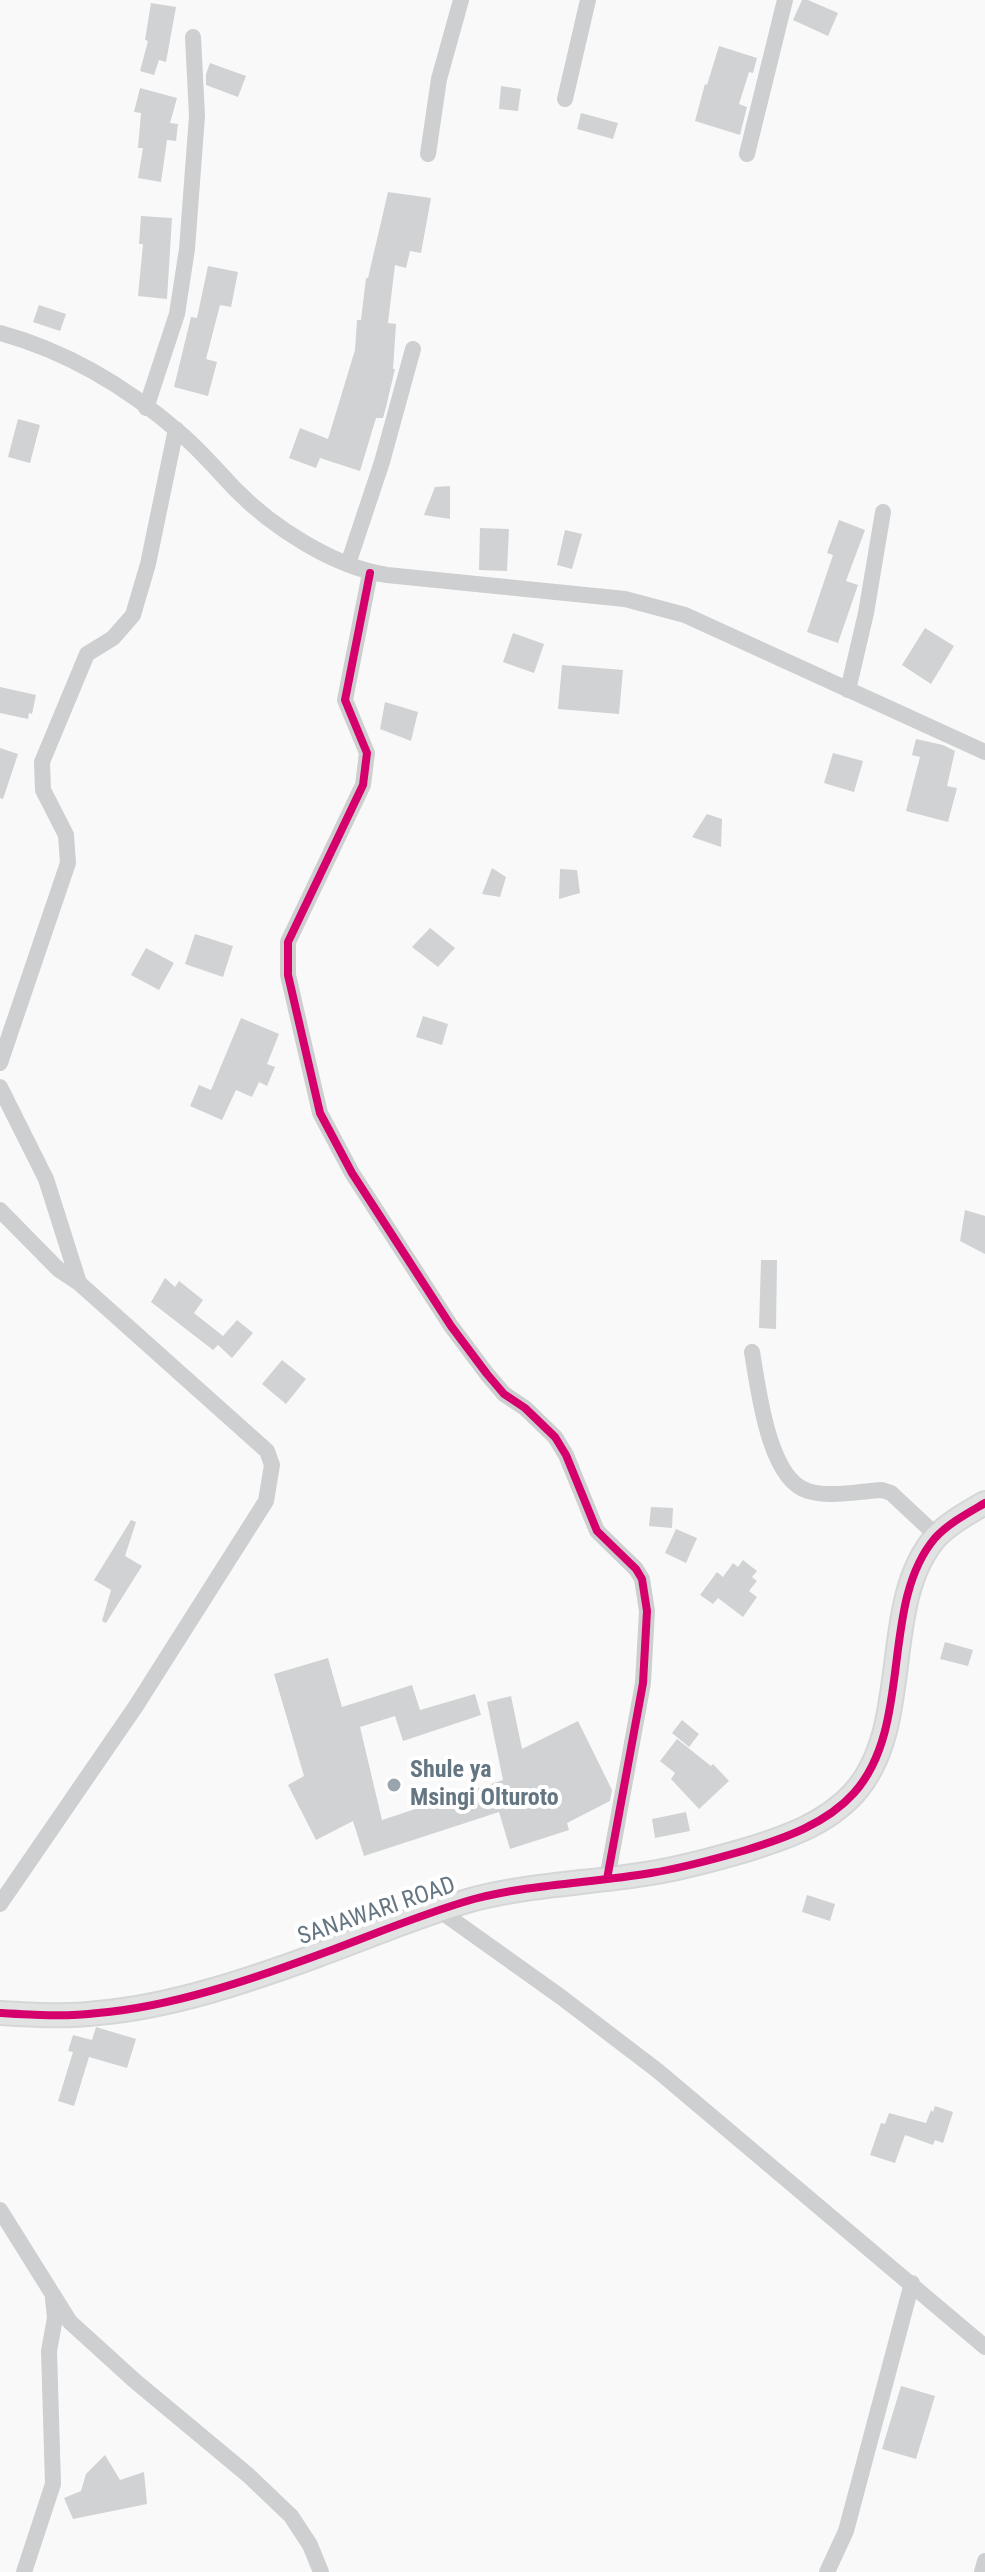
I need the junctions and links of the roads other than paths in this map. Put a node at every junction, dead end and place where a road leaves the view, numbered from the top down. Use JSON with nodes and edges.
{"nodes":[{"id":1,"x":461,"y":0,"type":"edge"},
{"id":2,"x":588,"y":0,"type":"edge"},
{"id":3,"x":785,"y":0,"type":"edge"},
{"id":4,"x":193,"y":37,"type":"dead end"},
{"id":5,"x":565,"y":99,"type":"dead end"},
{"id":6,"x":428,"y":154,"type":"dead end"},
{"id":7,"x":747,"y":154,"type":"dead end"},
{"id":8,"x":0,"y":333,"type":"edge"},
{"id":9,"x":413,"y":349,"type":"dead end"},
{"id":10,"x":146,"y":408,"type":"junction"},
{"id":11,"x":176,"y":429,"type":"junction"},
{"id":12,"x":883,"y":512,"type":"dead end"},
{"id":13,"x":348,"y":564,"type":"junction"},
{"id":14,"x":370,"y":573,"type":"junction"},
{"id":15,"x":848,"y":690,"type":"junction"},
{"id":16,"x":985,"y":752,"type":"edge"},
{"id":17,"x":0,"y":1063,"type":"edge"},
{"id":18,"x":0,"y":1087,"type":"edge"},
{"id":19,"x":0,"y":1210,"type":"edge"},
{"id":20,"x":79,"y":1283,"type":"junction"},
{"id":21,"x":752,"y":1352,"type":"dead end"},
{"id":22,"x":985,"y":1503,"type":"edge"},
{"id":23,"x":937,"y":1536,"type":"junction"},
{"id":24,"x":607,"y":1879,"type":"junction"},
{"id":25,"x":0,"y":1904,"type":"edge"},
{"id":26,"x":439,"y":1910,"type":"junction"},
{"id":27,"x":0,"y":2013,"type":"edge"},
{"id":28,"x":0,"y":2210,"type":"edge"},
{"id":29,"x":912,"y":2283,"type":"junction"},
{"id":30,"x":53,"y":2293,"type":"junction"},
{"id":31,"x":985,"y":2347,"type":"edge"},
{"id":32,"x":985,"y":2561,"type":"edge"},
{"id":33,"x":24,"y":2572,"type":"edge"},
{"id":34,"x":321,"y":2572,"type":"edge"},
{"id":35,"x":827,"y":2572,"type":"edge"},
{"id":36,"x":982,"y":2572,"type":"edge"}],
"edges":[{"from":1,"to":6,"type":"street"},
{"from":2,"to":5,"type":"street"},
{"from":3,"to":7,"type":"street"},
{"from":4,"to":10,"type":"street"},
{"from":8,"to":10,"type":"street"},
{"from":9,"to":13,"type":"street"},
{"from":10,"to":11,"type":"street"},
{"from":11,"to":13,"type":"street"},
{"from":11,"to":17,"type":"street"},
{"from":12,"to":15,"type":"street"},
{"from":13,"to":14,"type":"street"},
{"from":14,"to":15,"type":"street"},
{"from":14,"to":24,"type":"street"},
{"from":15,"to":16,"type":"street"},
{"from":18,"to":20,"type":"street"},
{"from":19,"to":20,"type":"street"},
{"from":20,"to":25,"type":"street"},
{"from":21,"to":23,"type":"street"},
{"from":22,"to":23,"type":"street","name":"SANAWARI ROAD"},
{"from":23,"to":24,"type":"street","name":"SANAWARI ROAD"},
{"from":24,"to":26,"type":"street","name":"SANAWARI ROAD"},
{"from":26,"to":27,"type":"street","name":"SANAWARI ROAD"},
{"from":26,"to":29,"type":"street"},
{"from":28,"to":30,"type":"street"},
{"from":29,"to":31,"type":"street"},
{"from":29,"to":35,"type":"street"},
{"from":30,"to":33,"type":"street"},
{"from":30,"to":34,"type":"street"},
{"from":32,"to":36,"type":"street"}]}
